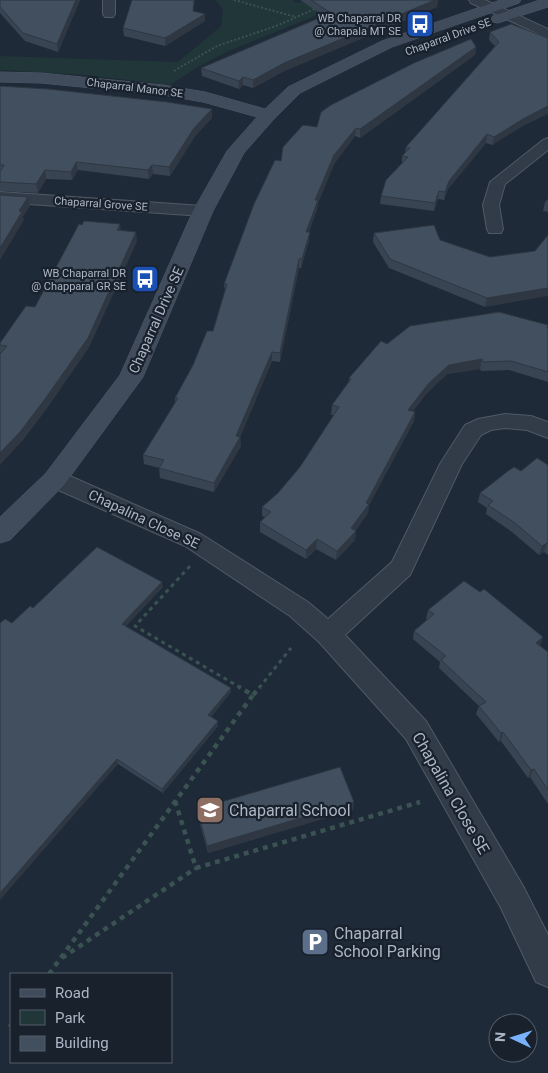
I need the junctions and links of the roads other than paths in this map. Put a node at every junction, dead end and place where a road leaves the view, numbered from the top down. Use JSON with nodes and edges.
{"nodes":[{"id":1,"x":109,"y":0,"type":"edge"},
{"id":2,"x":475,"y":0,"type":"edge"},
{"id":3,"x":548,"y":2,"type":"edge"},
{"id":4,"x":507,"y":6,"type":"edge"},
{"id":5,"x":109,"y":14,"type":"dead end"},
{"id":6,"x":548,"y":21,"type":"edge"},
{"id":7,"x":548,"y":34,"type":"edge"},
{"id":8,"x":397,"y":56,"type":"dead end"},
{"id":9,"x":0,"y":77,"type":"edge"},
{"id":10,"x":313,"y":98,"type":"dead end"},
{"id":11,"x":268,"y":115,"type":"junction"},
{"id":12,"x":548,"y":143,"type":"edge"},
{"id":13,"x":528,"y":158,"type":"junction"},
{"id":14,"x":548,"y":164,"type":"edge"},
{"id":15,"x":0,"y":197,"type":"edge"},
{"id":16,"x":202,"y":211,"type":"junction"},
{"id":17,"x":495,"y":229,"type":"dead end"},
{"id":18,"x":548,"y":431,"type":"edge"},
{"id":19,"x":56,"y":479,"type":"junction"},
{"id":20,"x":0,"y":532,"type":"edge"},
{"id":21,"x":328,"y":635,"type":"junction"},
{"id":22,"x":548,"y":970,"type":"edge"}],
"edges":[{"from":1,"to":5,"type":"street"},
{"from":2,"to":4,"type":"street"},
{"from":3,"to":4,"type":"street","name":"Chaparral Drive SE"},
{"from":4,"to":6,"type":"street"},
{"from":4,"to":7,"type":"street"},
{"from":4,"to":8,"type":"street","name":"Chaparral Drive SE"},
{"from":4,"to":11,"type":"street","name":"Chaparral Drive SE"},
{"from":9,"to":11,"type":"street","name":"Chaparral Manor SE"},
{"from":10,"to":11,"type":"street","name":"Chaparral Drive SE"},
{"from":11,"to":16,"type":"street","name":"Chaparral Drive SE"},
{"from":12,"to":13,"type":"street"},
{"from":13,"to":14,"type":"street"},
{"from":13,"to":17,"type":"street"},
{"from":15,"to":16,"type":"street","name":"Chaparral Grove SE"},
{"from":16,"to":19,"type":"street","name":"Chaparral Drive SE"},
{"from":18,"to":21,"type":"street"},
{"from":19,"to":20,"type":"street","name":"Chaparral Drive SE"},
{"from":19,"to":21,"type":"street","name":"Chapalina Close SE"},
{"from":21,"to":22,"type":"street","name":"Chapalina Close SE"}]}
